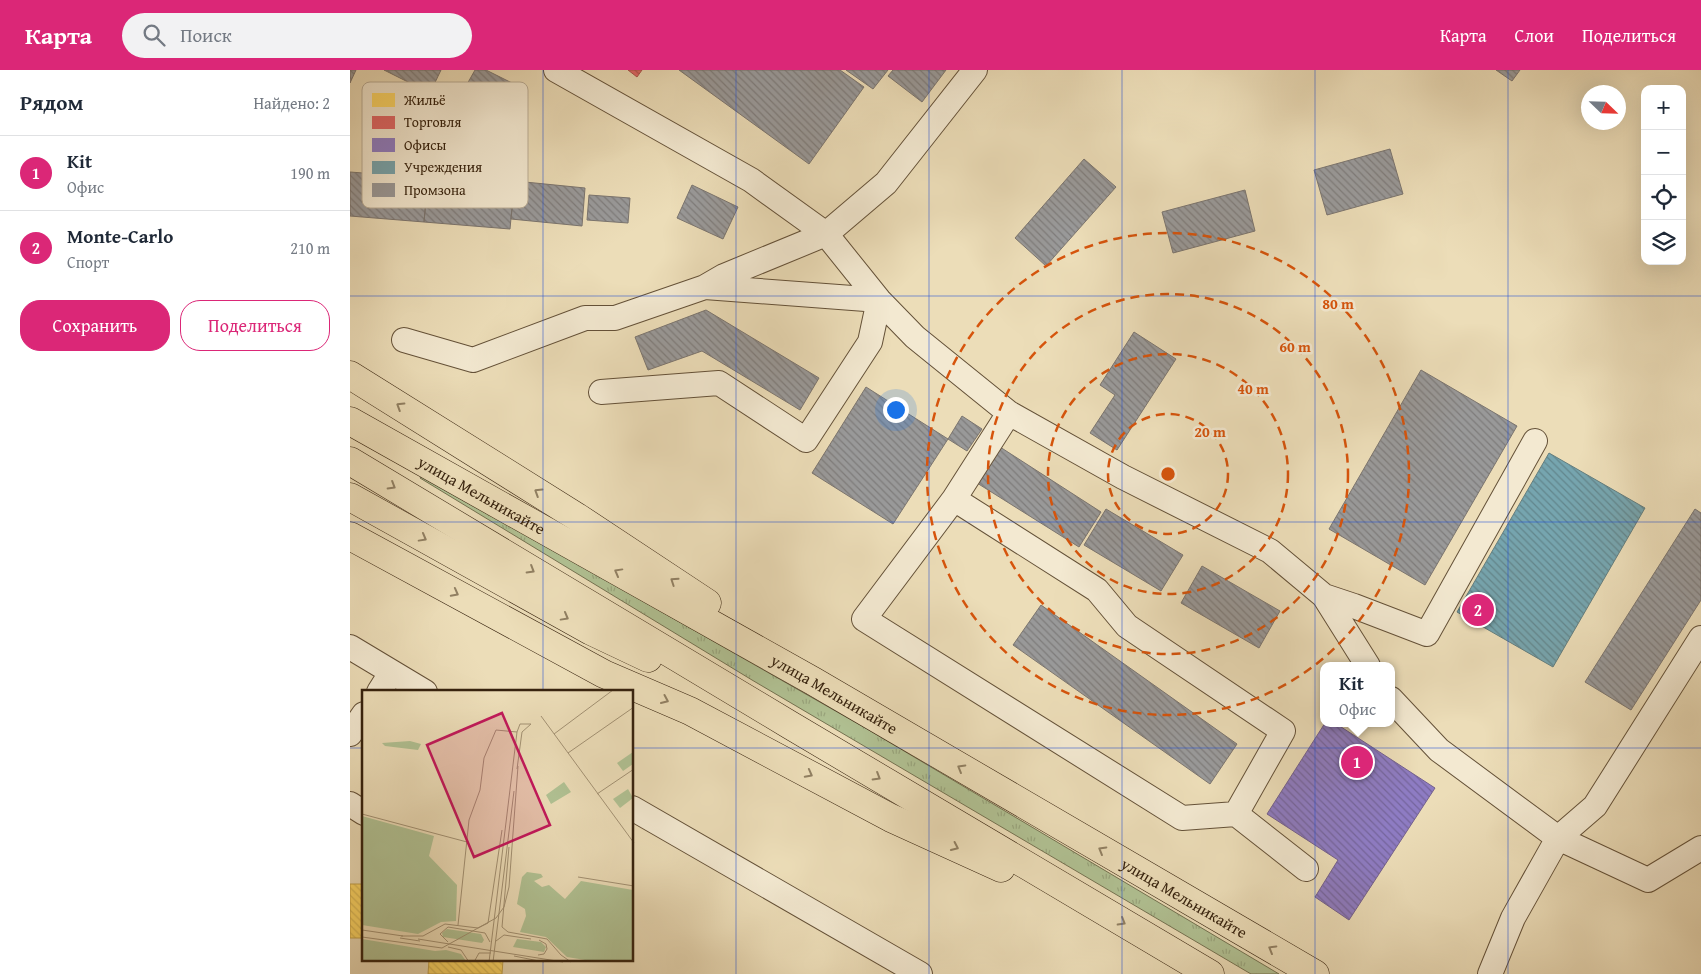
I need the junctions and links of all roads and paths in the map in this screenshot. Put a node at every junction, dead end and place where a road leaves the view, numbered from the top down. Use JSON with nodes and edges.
{"nodes":[{"id":1,"x":556,"y":70,"type":"edge"},
{"id":2,"x":975,"y":70,"type":"edge"},
{"id":3,"x":826,"y":234,"type":"junction"},
{"id":4,"x":705,"y":287,"type":"junction"},
{"id":5,"x":879,"y":300,"type":"junction"},
{"id":6,"x":404,"y":340,"type":"dead end"},
{"id":7,"x":350,"y":375,"type":"edge"},
{"id":8,"x":601,"y":392,"type":"dead end"},
{"id":9,"x":1009,"y":413,"type":"junction"},
{"id":10,"x":350,"y":421,"type":"edge"},
{"id":11,"x":1535,"y":441,"type":"dead end"},
{"id":12,"x":350,"y":461,"type":"edge"},
{"id":13,"x":350,"y":497,"type":"edge"},
{"id":14,"x":954,"y":499,"type":"junction"},
{"id":15,"x":350,"y":536,"type":"edge"},
{"id":16,"x":1324,"y":596,"type":"junction"},
{"id":17,"x":1701,"y":638,"type":"edge"},
{"id":18,"x":350,"y":647,"type":"edge"},
{"id":19,"x":1365,"y":662,"type":"edge"},
{"id":20,"x":385,"y":682,"type":"edge"},
{"id":21,"x":813,"y":682,"type":"junction"},
{"id":22,"x":417,"y":690,"type":"edge"},
{"id":23,"x":1395,"y":703,"type":"edge"},
{"id":24,"x":362,"y":717,"type":"edge"},
{"id":25,"x":790,"y":726,"type":"junction"},
{"id":26,"x":350,"y":734,"type":"edge"},
{"id":27,"x":350,"y":804,"type":"edge"},
{"id":28,"x":634,"y":809,"type":"edge"},
{"id":29,"x":362,"y":812,"type":"edge"},
{"id":30,"x":1236,"y":814,"type":"junction"},
{"id":31,"x":1558,"y":838,"type":"junction"},
{"id":32,"x":1701,"y":848,"type":"edge"},
{"id":33,"x":1306,"y":869,"type":"dead end"},
{"id":34,"x":1090,"y":903,"type":"junction"},
{"id":35,"x":920,"y":974,"type":"edge"},
{"id":36,"x":1210,"y":974,"type":"edge"},
{"id":37,"x":1314,"y":974,"type":"edge"},
{"id":38,"x":1490,"y":974,"type":"edge"}],
"edges":[{"from":1,"to":3,"type":"street"},
{"from":2,"to":3,"type":"street"},
{"from":3,"to":4,"type":"street"},
{"from":3,"to":5,"type":"street"},
{"from":4,"to":5,"type":"street"},
{"from":4,"to":6,"type":"street"},
{"from":5,"to":8,"type":"street"},
{"from":5,"to":9,"type":"street"},
{"from":21,"to":7,"type":"main road","one_way":true},
{"from":9,"to":14,"type":"street"},
{"from":9,"to":16,"type":"street"},
{"from":21,"to":10,"type":"main road","name":"улица Мельникайте","one_way":true},
{"from":11,"to":16,"type":"street"},
{"from":12,"to":25,"type":"main road","one_way":true},
{"from":13,"to":25,"type":"main road","one_way":true},
{"from":14,"to":30,"type":"street"},
{"from":14,"to":30,"type":"street"},
{"from":15,"to":34,"type":"main road","one_way":true},
{"from":16,"to":19,"type":"street"},
{"from":17,"to":31,"type":"street"},
{"from":18,"to":20,"type":"street"},
{"from":20,"to":22,"type":"street"},
{"from":37,"to":21,"type":"main road","name":"улица Мельникайте","one_way":true},
{"from":23,"to":31,"type":"street"},
{"from":24,"to":26,"type":"street"},
{"from":25,"to":34,"type":"main road","one_way":true},
{"from":27,"to":29,"type":"street"},
{"from":28,"to":35,"type":"street"},
{"from":30,"to":33,"type":"street"},
{"from":31,"to":32,"type":"street"},
{"from":31,"to":38,"type":"street"},
{"from":34,"to":36,"type":"main road","one_way":true}]}
